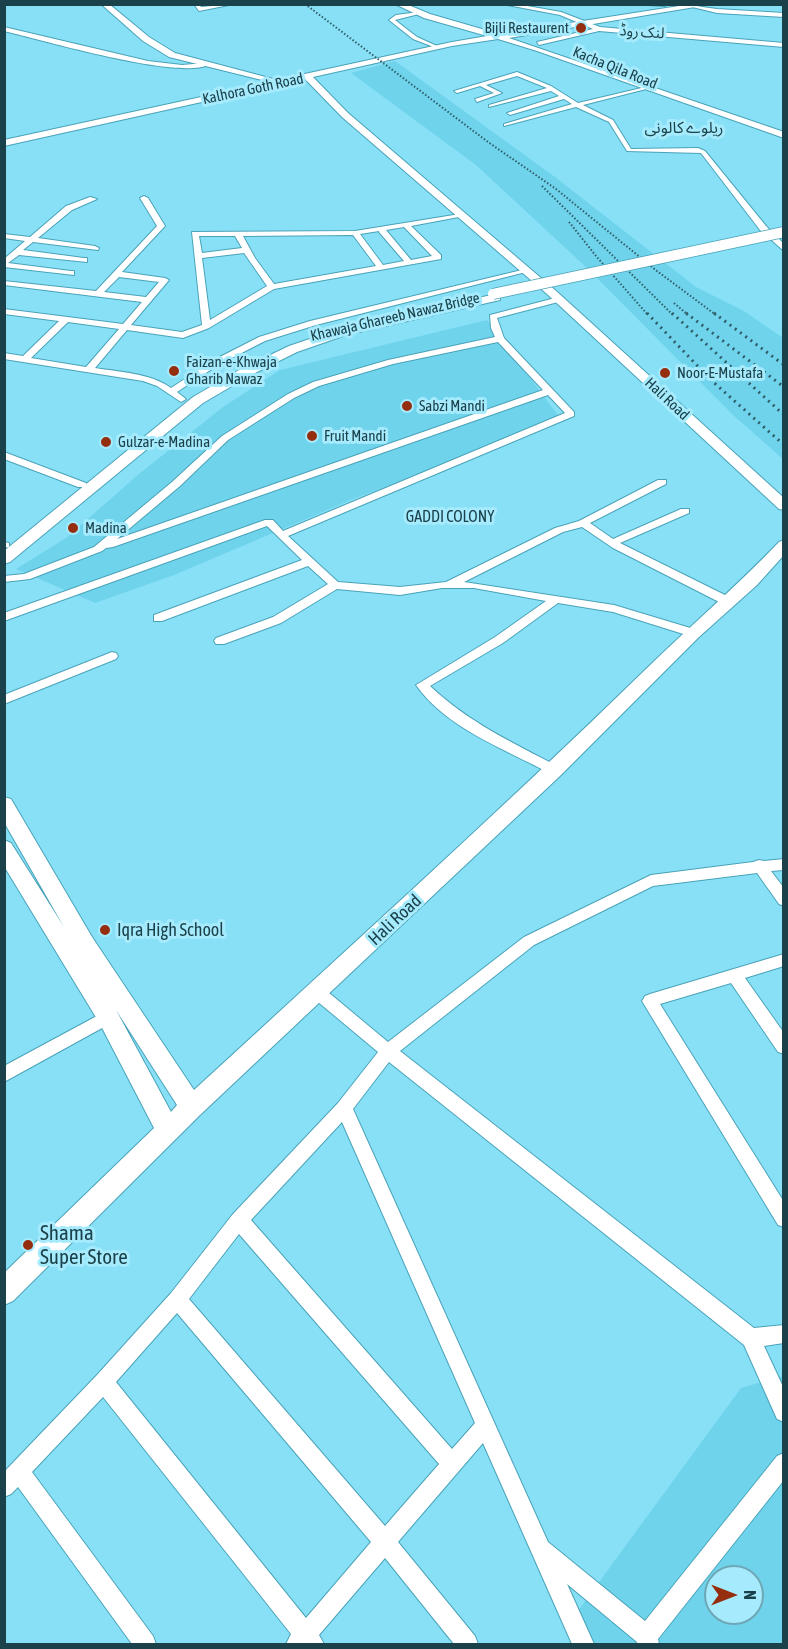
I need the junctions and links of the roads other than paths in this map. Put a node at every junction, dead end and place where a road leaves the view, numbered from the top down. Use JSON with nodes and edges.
{"nodes":[{"id":1,"x":104,"y":4,"type":"edge"},
{"id":2,"x":196,"y":4,"type":"edge"},
{"id":3,"x":232,"y":4,"type":"edge"},
{"id":4,"x":398,"y":4,"type":"edge"},
{"id":5,"x":408,"y":4,"type":"edge"},
{"id":6,"x":504,"y":4,"type":"edge"},
{"id":7,"x":632,"y":4,"type":"edge"},
{"id":8,"x":665,"y":4,"type":"edge"},
{"id":9,"x":682,"y":4,"type":"edge"},
{"id":10,"x":710,"y":4,"type":"edge"},
{"id":11,"x":694,"y":6,"type":"junction"},
{"id":12,"x":417,"y":13,"type":"junction"},
{"id":13,"x":756,"y":14,"type":"junction"},
{"id":14,"x":783,"y":15,"type":"edge"},
{"id":15,"x":783,"y":20,"type":"edge"},
{"id":16,"x":587,"y":24,"type":"junction"},
{"id":17,"x":4,"y":28,"type":"edge"},
{"id":18,"x":599,"y":29,"type":"junction"},
{"id":19,"x":506,"y":36,"type":"junction"},
{"id":20,"x":783,"y":45,"type":"edge"},
{"id":21,"x":543,"y":46,"type":"junction"},
{"id":22,"x":437,"y":48,"type":"junction"},
{"id":23,"x":205,"y":65,"type":"junction"},
{"id":24,"x":308,"y":77,"type":"junction"},
{"id":25,"x":280,"y":82,"type":"junction"},
{"id":26,"x":480,"y":84,"type":"junction"},
{"id":27,"x":648,"y":87,"type":"junction"},
{"id":28,"x":552,"y":89,"type":"junction"},
{"id":29,"x":457,"y":91,"type":"dead end"},
{"id":30,"x":564,"y":97,"type":"junction"},
{"id":31,"x":477,"y":100,"type":"dead end"},
{"id":32,"x":577,"y":105,"type":"junction"},
{"id":33,"x":703,"y":105,"type":"junction"},
{"id":34,"x":491,"y":106,"type":"dead end"},
{"id":35,"x":510,"y":113,"type":"dead end"},
{"id":36,"x":506,"y":124,"type":"dead end"},
{"id":37,"x":783,"y":135,"type":"edge"},
{"id":38,"x":4,"y":143,"type":"edge"},
{"id":39,"x":144,"y":198,"type":"dead end"},
{"id":40,"x":93,"y":199,"type":"dead end"},
{"id":41,"x":460,"y":216,"type":"junction"},
{"id":42,"x":406,"y":225,"type":"junction"},
{"id":43,"x":382,"y":230,"type":"junction"},
{"id":44,"x":783,"y":232,"type":"edge"},
{"id":45,"x":238,"y":234,"type":"junction"},
{"id":46,"x":354,"y":234,"type":"junction"},
{"id":47,"x":4,"y":236,"type":"edge"},
{"id":48,"x":783,"y":237,"type":"edge"},
{"id":49,"x":31,"y":240,"type":"junction"},
{"id":50,"x":783,"y":249,"type":"edge"},
{"id":51,"x":246,"y":250,"type":"junction"},
{"id":52,"x":17,"y":252,"type":"junction"},
{"id":53,"x":198,"y":256,"type":"junction"},
{"id":54,"x":84,"y":260,"type":"junction"},
{"id":55,"x":409,"y":262,"type":"junction"},
{"id":56,"x":4,"y":264,"type":"edge"},
{"id":57,"x":381,"y":267,"type":"junction"},
{"id":58,"x":526,"y":271,"type":"junction"},
{"id":59,"x":71,"y":273,"type":"junction"},
{"id":60,"x":117,"y":274,"type":"junction"},
{"id":61,"x":4,"y":283,"type":"edge"},
{"id":62,"x":272,"y":287,"type":"junction"},
{"id":63,"x":55,"y":290,"type":"junction"},
{"id":64,"x":98,"y":294,"type":"junction"},
{"id":65,"x":495,"y":296,"type":"junction"},
{"id":66,"x":555,"y":296,"type":"junction"},
{"id":67,"x":148,"y":300,"type":"junction"},
{"id":68,"x":6,"y":312,"type":"edge"},
{"id":69,"x":66,"y":319,"type":"junction"},
{"id":70,"x":206,"y":326,"type":"junction"},
{"id":71,"x":125,"y":327,"type":"junction"},
{"id":72,"x":500,"y":339,"type":"junction"},
{"id":73,"x":4,"y":356,"type":"edge"},
{"id":74,"x":26,"y":359,"type":"junction"},
{"id":75,"x":89,"y":369,"type":"junction"},
{"id":76,"x":549,"y":391,"type":"junction"},
{"id":77,"x":176,"y":395,"type":"junction"},
{"id":78,"x":4,"y":455,"type":"edge"},
{"id":79,"x":662,"y":482,"type":"dead end"},
{"id":80,"x":82,"y":485,"type":"junction"},
{"id":81,"x":783,"y":506,"type":"edge"},
{"id":82,"x":685,"y":510,"type":"dead end"},
{"id":83,"x":583,"y":523,"type":"junction"},
{"id":84,"x":281,"y":535,"type":"junction"},
{"id":85,"x":612,"y":543,"type":"junction"},
{"id":86,"x":5,"y":545,"type":"edge"},
{"id":87,"x":783,"y":545,"type":"edge"},
{"id":88,"x":98,"y":549,"type":"junction"},
{"id":89,"x":4,"y":559,"type":"edge"},
{"id":90,"x":310,"y":561,"type":"junction"},
{"id":91,"x":4,"y":579,"type":"edge"},
{"id":92,"x":335,"y":585,"type":"junction"},
{"id":93,"x":447,"y":585,"type":"junction"},
{"id":94,"x":556,"y":599,"type":"junction"},
{"id":95,"x":729,"y":602,"type":"junction"},
{"id":96,"x":4,"y":617,"type":"edge"},
{"id":97,"x":158,"y":618,"type":"dead end"},
{"id":98,"x":693,"y":633,"type":"junction"},
{"id":99,"x":220,"y":641,"type":"dead end"},
{"id":100,"x":112,"y":656,"type":"dead end"},
{"id":101,"x":4,"y":700,"type":"edge"},
{"id":102,"x":554,"y":770,"type":"junction"},
{"id":103,"x":4,"y":804,"type":"edge"},
{"id":104,"x":11,"y":852,"type":"edge"},
{"id":105,"x":783,"y":864,"type":"edge"},
{"id":106,"x":759,"y":865,"type":"junction"},
{"id":107,"x":783,"y":900,"type":"edge"},
{"id":108,"x":783,"y":960,"type":"edge"},
{"id":109,"x":734,"y":975,"type":"junction"},
{"id":110,"x":317,"y":992,"type":"junction"},
{"id":111,"x":108,"y":1017,"type":"junction"},
{"id":112,"x":783,"y":1047,"type":"edge"},
{"id":113,"x":388,"y":1051,"type":"junction"},
{"id":114,"x":4,"y":1075,"type":"edge"},
{"id":115,"x":192,"y":1107,"type":"junction"},
{"id":116,"x":344,"y":1108,"type":"junction"},
{"id":117,"x":168,"y":1131,"type":"junction"},
{"id":118,"x":783,"y":1219,"type":"edge"},
{"id":119,"x":239,"y":1220,"type":"junction"},
{"id":120,"x":4,"y":1292,"type":"edge"},
{"id":121,"x":177,"y":1299,"type":"junction"},
{"id":122,"x":783,"y":1334,"type":"edge"},
{"id":123,"x":752,"y":1338,"type":"junction"},
{"id":124,"x":104,"y":1382,"type":"junction"},
{"id":125,"x":783,"y":1412,"type":"edge"},
{"id":126,"x":486,"y":1425,"type":"junction"},
{"id":127,"x":451,"y":1463,"type":"junction"},
{"id":128,"x":783,"y":1463,"type":"edge"},
{"id":129,"x":19,"y":1471,"type":"junction"},
{"id":130,"x":4,"y":1487,"type":"edge"},
{"id":131,"x":384,"y":1541,"type":"junction"},
{"id":132,"x":540,"y":1549,"type":"junction"},
{"id":133,"x":648,"y":1640,"type":"edge"},
{"id":134,"x":305,"y":1641,"type":"edge"},
{"id":135,"x":145,"y":1644,"type":"edge"},
{"id":136,"x":467,"y":1644,"type":"edge"},
{"id":137,"x":583,"y":1644,"type":"edge"}],
"edges":[{"from":1,"to":23,"type":"street"},
{"from":2,"to":3,"type":"street"},
{"from":4,"to":12,"type":"street","name":"Kacha Qila Road"},
{"from":5,"to":19,"type":"street","name":"Kacha Qila Road"},
{"from":6,"to":16,"type":"street","name":"لنک روڈ"},
{"from":7,"to":8,"type":"street"},
{"from":9,"to":11,"type":"street"},
{"from":10,"to":11,"type":"street","name":"Kalhora Goth Road"},
{"from":11,"to":13,"type":"street"},
{"from":11,"to":16,"type":"street","name":"Kalhora Goth Road"},
{"from":12,"to":19,"type":"street","name":"Kacha Qila Road"},
{"from":12,"to":22,"type":"street"},
{"from":13,"to":14,"type":"street"},
{"from":13,"to":15,"type":"street"},
{"from":16,"to":18,"type":"street","name":"لنک روڈ"},
{"from":16,"to":19,"type":"street","name":"Kalhora Goth Road"},
{"from":17,"to":23,"type":"street"},
{"from":18,"to":20,"type":"street","name":"لنک روڈ"},
{"from":18,"to":21,"type":"street"},
{"from":19,"to":21,"type":"street","name":"Kacha Qila Road"},
{"from":19,"to":22,"type":"street","name":"Kalhora Goth Road"},
{"from":21,"to":27,"type":"street"},
{"from":21,"to":33,"type":"street","name":"Kacha Qila Road"},
{"from":22,"to":24,"type":"street","name":"Kalhora Goth Road"},
{"from":23,"to":25,"type":"street"},
{"from":24,"to":25,"type":"street","name":"Kalhora Goth Road"},
{"from":24,"to":41,"type":"street","name":"Hali Road"},
{"from":25,"to":38,"type":"street","name":"Kalhora Goth Road"},
{"from":26,"to":28,"type":"street"},
{"from":26,"to":29,"type":"street"},
{"from":26,"to":31,"type":"street"},
{"from":27,"to":32,"type":"street"},
{"from":27,"to":33,"type":"street"},
{"from":28,"to":30,"type":"street"},
{"from":28,"to":34,"type":"street"},
{"from":30,"to":32,"type":"street"},
{"from":30,"to":35,"type":"street"},
{"from":32,"to":36,"type":"street"},
{"from":32,"to":50,"type":"street"},
{"from":33,"to":37,"type":"street","name":"Kacha Qila Road"},
{"from":33,"to":37,"type":"street"},
{"from":39,"to":60,"type":"street"},
{"from":40,"to":49,"type":"street"},
{"from":41,"to":42,"type":"street"},
{"from":41,"to":58,"type":"street","name":"Hali Road"},
{"from":42,"to":43,"type":"street"},
{"from":42,"to":55,"type":"street"},
{"from":43,"to":46,"type":"street"},
{"from":43,"to":55,"type":"street"},
{"from":44,"to":65,"type":"street","bridge":true},
{"from":45,"to":46,"type":"street"},
{"from":45,"to":51,"type":"street"},
{"from":45,"to":53,"type":"street"},
{"from":46,"to":57,"type":"street"},
{"from":47,"to":49,"type":"street"},
{"from":48,"to":65,"type":"street"},
{"from":49,"to":52,"type":"street"},
{"from":49,"to":54,"type":"street"},
{"from":51,"to":53,"type":"street"},
{"from":51,"to":62,"type":"street"},
{"from":52,"to":54,"type":"street"},
{"from":52,"to":56,"type":"street"},
{"from":53,"to":70,"type":"street"},
{"from":54,"to":59,"type":"street"},
{"from":55,"to":57,"type":"street"},
{"from":56,"to":59,"type":"street"},
{"from":57,"to":62,"type":"street"},
{"from":58,"to":66,"type":"street","name":"Hali Road"},
{"from":58,"to":77,"type":"street"},
{"from":59,"to":63,"type":"street"},
{"from":60,"to":64,"type":"street"},
{"from":60,"to":67,"type":"street"},
{"from":61,"to":63,"type":"street"},
{"from":62,"to":70,"type":"street"},
{"from":63,"to":64,"type":"street"},
{"from":64,"to":67,"type":"street"},
{"from":65,"to":77,"type":"street","name":"Khawaja Ghareeb Nawaz Bridge"},
{"from":65,"to":89,"type":"street","name":"Khawaja Ghareeb Nawaz Bridge"},
{"from":66,"to":72,"type":"street"},
{"from":66,"to":81,"type":"street","name":"Hali Road"},
{"from":67,"to":71,"type":"street"},
{"from":68,"to":69,"type":"street"},
{"from":69,"to":71,"type":"street"},
{"from":69,"to":74,"type":"street"},
{"from":70,"to":71,"type":"street"},
{"from":71,"to":75,"type":"street"},
{"from":72,"to":76,"type":"street"},
{"from":72,"to":88,"type":"street"},
{"from":73,"to":74,"type":"street"},
{"from":74,"to":75,"type":"street"},
{"from":75,"to":77,"type":"street"},
{"from":76,"to":84,"type":"street"},
{"from":76,"to":88,"type":"street"},
{"from":77,"to":80,"type":"street","name":"Khawaja Ghareeb Nawaz Bridge"},
{"from":78,"to":80,"type":"street"},
{"from":79,"to":83,"type":"street"},
{"from":80,"to":86,"type":"street","name":"Khawaja Ghareeb Nawaz Bridge"},
{"from":82,"to":85,"type":"street"},
{"from":83,"to":85,"type":"street"},
{"from":83,"to":93,"type":"street"},
{"from":84,"to":90,"type":"street"},
{"from":84,"to":96,"type":"street"},
{"from":85,"to":95,"type":"street"},
{"from":87,"to":95,"type":"street","name":"Hali Road"},
{"from":88,"to":91,"type":"street"},
{"from":90,"to":92,"type":"street"},
{"from":90,"to":97,"type":"street"},
{"from":92,"to":93,"type":"street"},
{"from":92,"to":99,"type":"street"},
{"from":93,"to":94,"type":"street"},
{"from":94,"to":98,"type":"street"},
{"from":94,"to":102,"type":"street"},
{"from":95,"to":98,"type":"street","name":"Hali Road"},
{"from":98,"to":102,"type":"street","name":"Hali Road"},
{"from":100,"to":101,"type":"street"},
{"from":102,"to":110,"type":"street","name":"Hali Road"},
{"from":103,"to":104,"type":"street"},
{"from":104,"to":111,"type":"street"},
{"from":104,"to":115,"type":"street"},
{"from":105,"to":106,"type":"street"},
{"from":106,"to":107,"type":"street"},
{"from":106,"to":113,"type":"street"},
{"from":108,"to":109,"type":"street"},
{"from":109,"to":112,"type":"street"},
{"from":109,"to":118,"type":"street"},
{"from":110,"to":113,"type":"street"},
{"from":110,"to":115,"type":"street","name":"Hali Road"},
{"from":111,"to":114,"type":"street"},
{"from":111,"to":117,"type":"street"},
{"from":113,"to":116,"type":"street"},
{"from":113,"to":123,"type":"street"},
{"from":115,"to":117,"type":"street","name":"Hali Road"},
{"from":116,"to":119,"type":"street"},
{"from":116,"to":126,"type":"street"},
{"from":117,"to":120,"type":"street","name":"Hali Road"},
{"from":119,"to":121,"type":"street"},
{"from":119,"to":127,"type":"street"},
{"from":121,"to":124,"type":"street"},
{"from":121,"to":131,"type":"street"},
{"from":122,"to":123,"type":"street"},
{"from":123,"to":125,"type":"street"},
{"from":124,"to":129,"type":"street"},
{"from":124,"to":134,"type":"street"},
{"from":126,"to":127,"type":"street"},
{"from":126,"to":132,"type":"street"},
{"from":127,"to":131,"type":"street"},
{"from":128,"to":133,"type":"street"},
{"from":129,"to":130,"type":"street"},
{"from":129,"to":135,"type":"street"},
{"from":131,"to":134,"type":"street"},
{"from":131,"to":136,"type":"street"},
{"from":132,"to":133,"type":"street"},
{"from":132,"to":137,"type":"street"}]}
